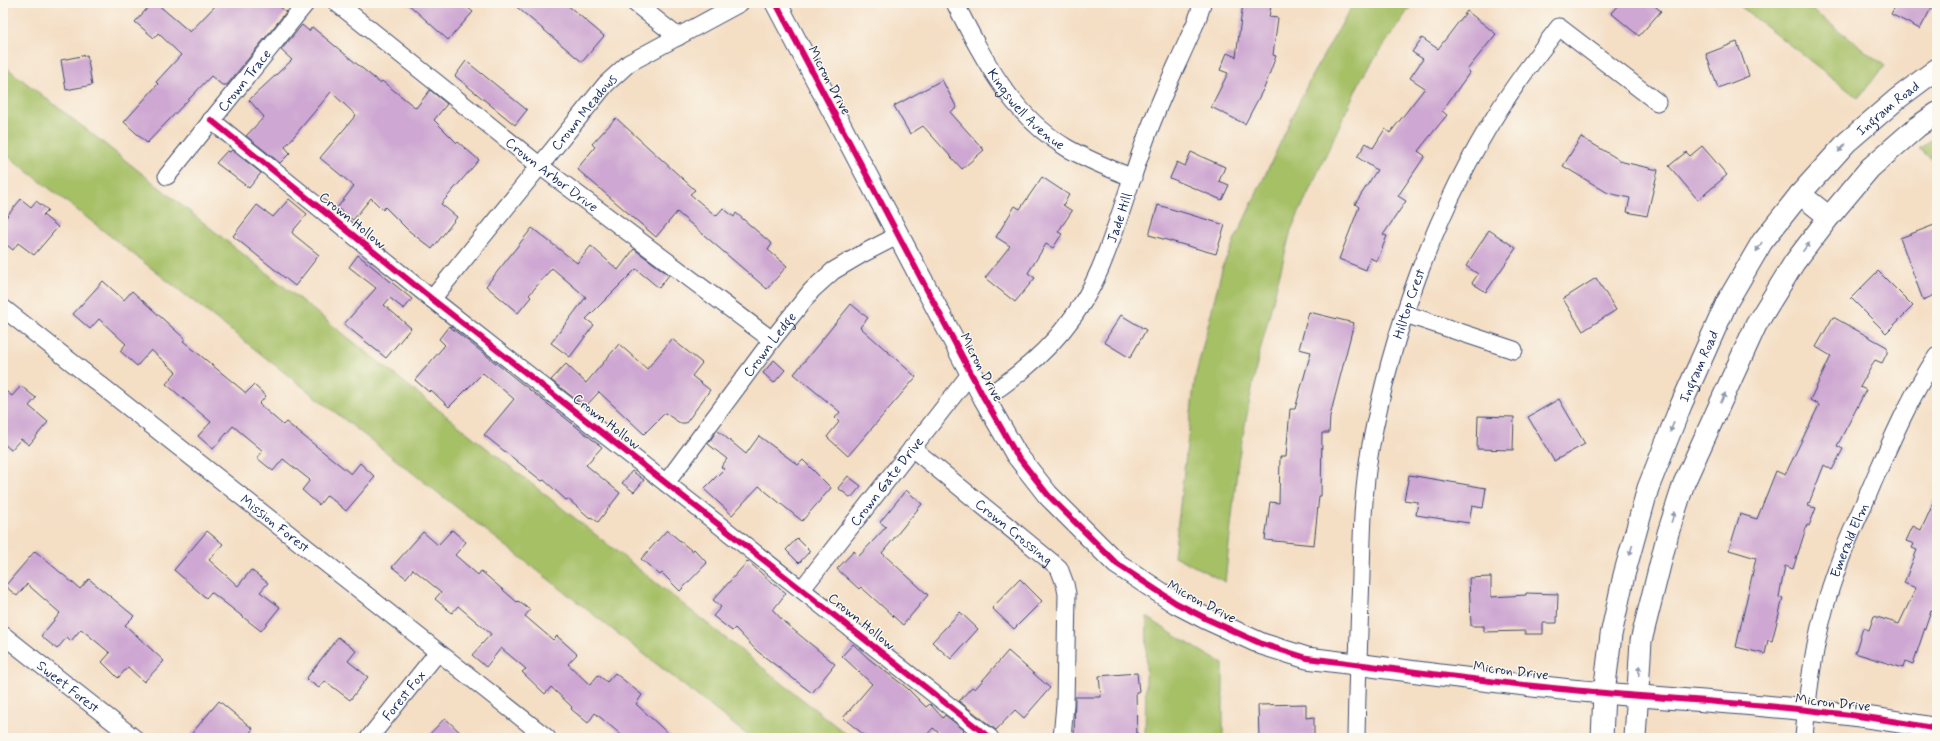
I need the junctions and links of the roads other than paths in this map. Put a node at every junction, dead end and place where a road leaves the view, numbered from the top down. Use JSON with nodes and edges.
{"nodes":[{"id":1,"x":306,"y":3,"type":"edge"},
{"id":2,"x":337,"y":3,"type":"edge"},
{"id":3,"x":635,"y":3,"type":"edge"},
{"id":4,"x":740,"y":3,"type":"edge"},
{"id":5,"x":776,"y":3,"type":"edge"},
{"id":6,"x":955,"y":3,"type":"edge"},
{"id":7,"x":1202,"y":3,"type":"edge"},
{"id":8,"x":678,"y":37,"type":"junction"},
{"id":9,"x":1937,"y":70,"type":"edge"},
{"id":10,"x":1657,"y":102,"type":"dead end"},
{"id":11,"x":1937,"y":113,"type":"edge"},
{"id":12,"x":211,"y":120,"type":"junction"},
{"id":13,"x":540,"y":166,"type":"junction"},
{"id":14,"x":167,"y":176,"type":"dead end"},
{"id":15,"x":1133,"y":178,"type":"junction"},
{"id":16,"x":1800,"y":194,"type":"junction"},
{"id":17,"x":1829,"y":217,"type":"junction"},
{"id":18,"x":899,"y":235,"type":"junction"},
{"id":19,"x":432,"y":299,"type":"junction"},
{"id":20,"x":3,"y":308,"type":"edge"},
{"id":21,"x":1405,"y":314,"type":"junction"},
{"id":22,"x":772,"y":340,"type":"junction"},
{"id":23,"x":1514,"y":350,"type":"dead end"},
{"id":24,"x":1937,"y":356,"type":"edge"},
{"id":25,"x":971,"y":373,"type":"junction"},
{"id":26,"x":984,"y":398,"type":"junction"},
{"id":27,"x":912,"y":448,"type":"junction"},
{"id":28,"x":666,"y":483,"type":"junction"},
{"id":29,"x":802,"y":589,"type":"junction"},
{"id":30,"x":3,"y":635,"type":"edge"},
{"id":31,"x":438,"y":652,"type":"junction"},
{"id":32,"x":1358,"y":664,"type":"junction"},
{"id":33,"x":1604,"y":693,"type":"junction"},
{"id":34,"x":1638,"y":696,"type":"junction"},
{"id":35,"x":1806,"y":711,"type":"junction"},
{"id":36,"x":1937,"y":729,"type":"edge"},
{"id":37,"x":134,"y":738,"type":"edge"},
{"id":38,"x":369,"y":738,"type":"edge"},
{"id":39,"x":547,"y":738,"type":"edge"},
{"id":40,"x":990,"y":738,"type":"edge"},
{"id":41,"x":1062,"y":738,"type":"edge"},
{"id":42,"x":1356,"y":738,"type":"edge"},
{"id":43,"x":1602,"y":738,"type":"edge"},
{"id":44,"x":1635,"y":738,"type":"edge"},
{"id":45,"x":1804,"y":738,"type":"edge"}],
"edges":[{"from":1,"to":12,"type":"street","name":"Crown Trace"},
{"from":2,"to":13,"type":"street","name":"Crown Arbor Drive"},
{"from":3,"to":8,"type":"street"},
{"from":4,"to":8,"type":"street","name":"Crown Meadows"},
{"from":5,"to":18,"type":"street","name":"Micron Drive"},
{"from":6,"to":15,"type":"street","name":"Kingswell Avenue"},
{"from":7,"to":15,"type":"street","name":"Jade Hill"},
{"from":8,"to":13,"type":"street","name":"Crown Meadows"},
{"from":9,"to":16,"type":"street","name":"Ingram Road","one_way":true},
{"from":10,"to":21,"type":"street","name":"Hilltop Crest"},
{"from":11,"to":17,"type":"street"},
{"from":12,"to":14,"type":"street","name":"Crown Trace"},
{"from":12,"to":19,"type":"street","name":"Crown Hollow"},
{"from":13,"to":19,"type":"street","name":"Crown Meadows"},
{"from":13,"to":22,"type":"street","name":"Crown Arbor Drive"},
{"from":15,"to":26,"type":"street","name":"Jade Hill"},
{"from":16,"to":17,"type":"street"},
{"from":16,"to":33,"type":"street","name":"Ingram Road","one_way":true},
{"from":34,"to":17,"type":"street","one_way":true},
{"from":18,"to":22,"type":"street","name":"Crown Ledge"},
{"from":18,"to":25,"type":"street","name":"Micron Drive"},
{"from":19,"to":28,"type":"street","name":"Crown Hollow"},
{"from":20,"to":31,"type":"street","name":"Mission Forest"},
{"from":21,"to":23,"type":"street"},
{"from":21,"to":32,"type":"street","name":"Hilltop Crest"},
{"from":22,"to":28,"type":"street","name":"Crown Ledge"},
{"from":24,"to":35,"type":"street","name":"Emerald Elm"},
{"from":25,"to":26,"type":"street","name":"Micron Drive"},
{"from":25,"to":27,"type":"street","name":"Crown Gate Drive"},
{"from":26,"to":32,"type":"street","name":"Micron Drive"},
{"from":27,"to":29,"type":"street","name":"Crown Gate Drive"},
{"from":27,"to":41,"type":"street","name":"Crown Crossing"},
{"from":28,"to":29,"type":"street","name":"Crown Hollow"},
{"from":29,"to":40,"type":"street","name":"Crown Hollow"},
{"from":30,"to":37,"type":"street","name":"Sweet Forest"},
{"from":31,"to":38,"type":"street","name":"Forest Fox"},
{"from":31,"to":39,"type":"street","name":"Mission Forest"},
{"from":32,"to":33,"type":"street","name":"Micron Drive"},
{"from":32,"to":42,"type":"street","name":"Hilltop Crest"},
{"from":33,"to":34,"type":"street","name":"Micron Drive"},
{"from":33,"to":43,"type":"street","name":"Ingram Road"},
{"from":34,"to":35,"type":"street","name":"Micron Drive"},
{"from":34,"to":44,"type":"street"},
{"from":35,"to":36,"type":"street","name":"Micron Drive"},
{"from":35,"to":45,"type":"street","name":"Emerald Elm"}]}
